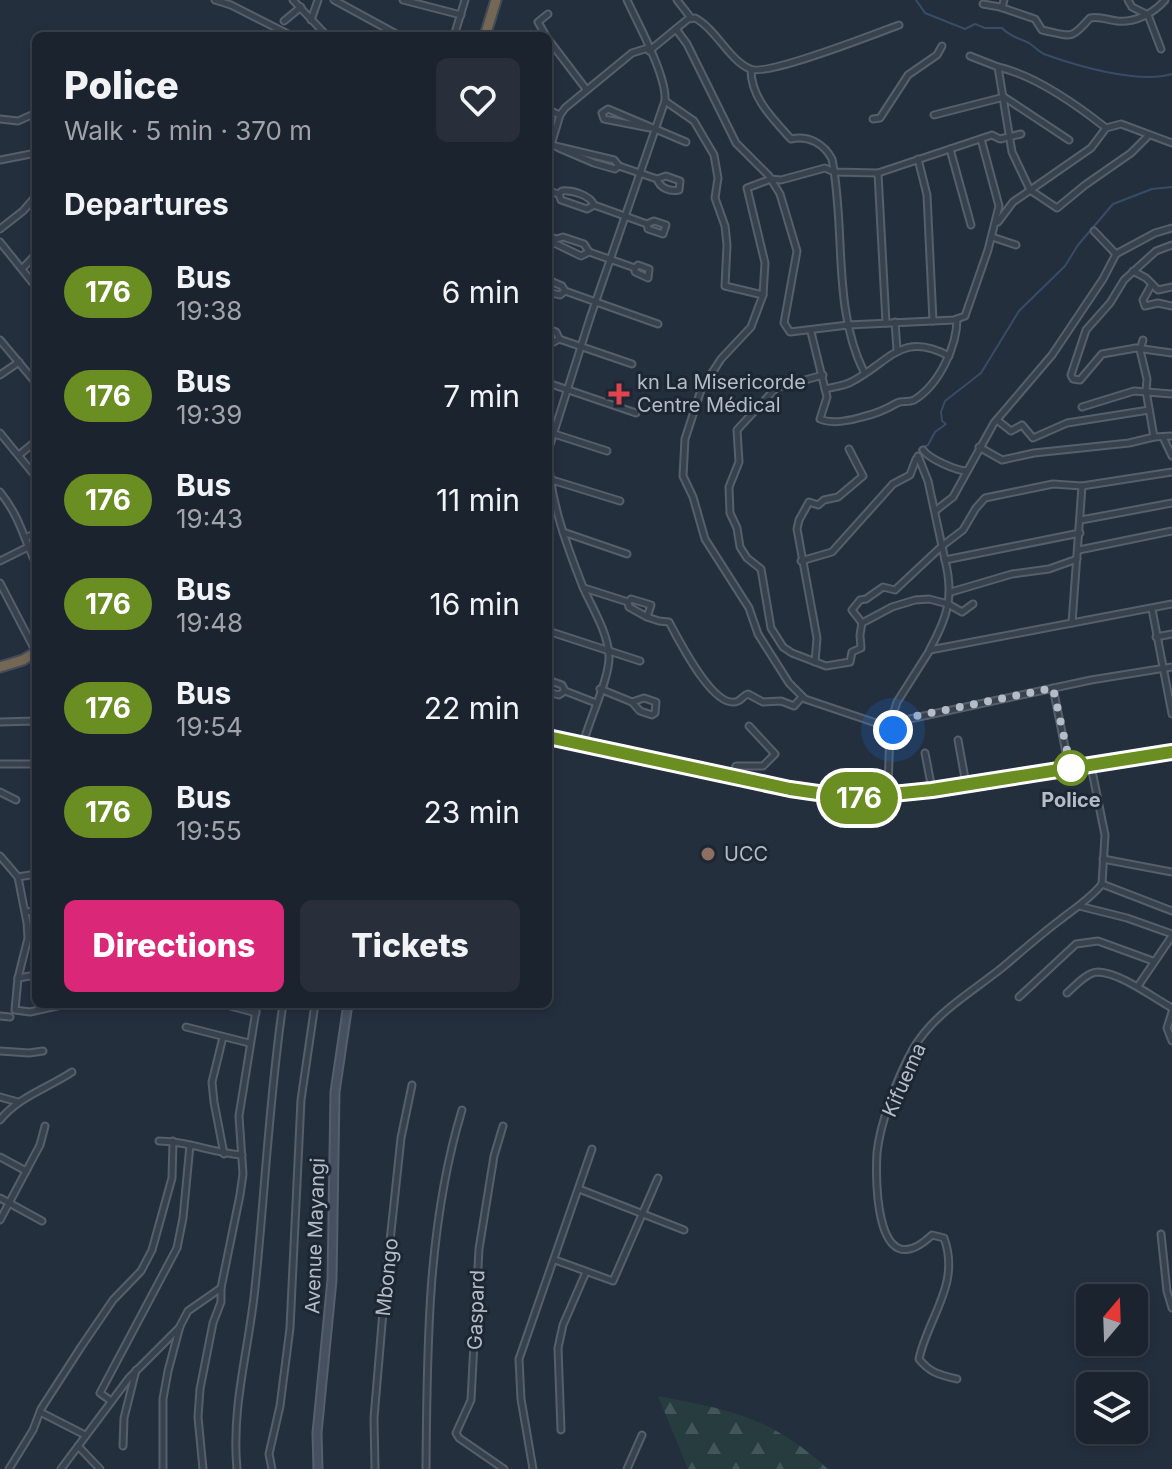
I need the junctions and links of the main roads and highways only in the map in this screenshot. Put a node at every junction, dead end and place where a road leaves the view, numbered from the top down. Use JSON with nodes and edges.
{"nodes":[{"id":1,"x":496,"y":0,"type":"edge"},
{"id":2,"x":486,"y":32,"type":"edge"},
{"id":3,"x":32,"y":656,"type":"edge"},
{"id":4,"x":0,"y":667,"type":"edge"},
{"id":5,"x":552,"y":740,"type":"edge"},
{"id":6,"x":1172,"y":752,"type":"edge"}],
"edges":[{"from":1,"to":2,"type":"highway"},
{"from":3,"to":4,"type":"highway"},
{"from":5,"to":6,"type":"highway"}]}
